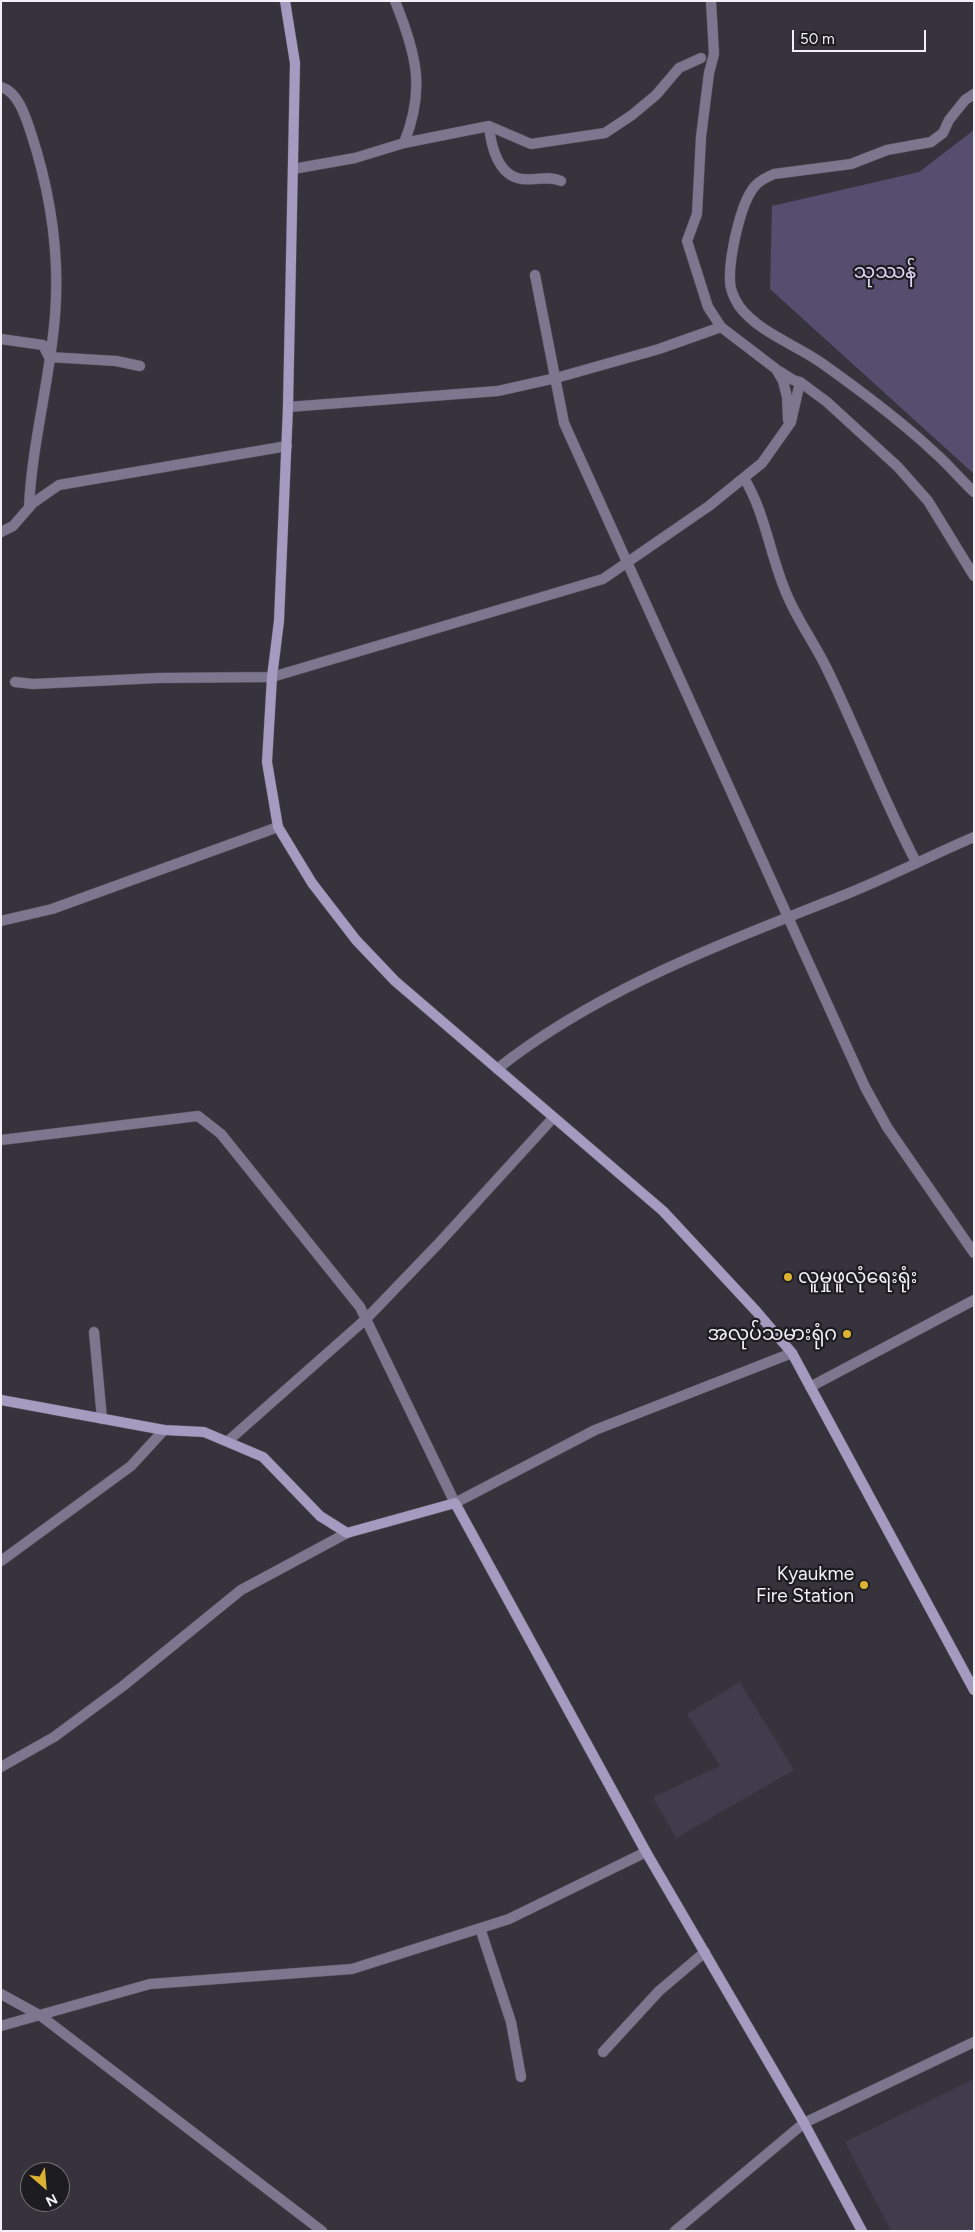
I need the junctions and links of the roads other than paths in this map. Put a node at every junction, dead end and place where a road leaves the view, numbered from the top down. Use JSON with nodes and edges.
{"nodes":[{"id":1,"x":285,"y":1,"type":"edge"},
{"id":2,"x":395,"y":1,"type":"edge"},
{"id":3,"x":711,"y":1,"type":"edge"},
{"id":4,"x":701,"y":58,"type":"dead end"},
{"id":5,"x":1,"y":87,"type":"edge"},
{"id":6,"x":974,"y":94,"type":"edge"},
{"id":7,"x":489,"y":126,"type":"junction"},
{"id":8,"x":404,"y":143,"type":"junction"},
{"id":9,"x":293,"y":169,"type":"junction"},
{"id":10,"x":561,"y":181,"type":"dead end"},
{"id":11,"x":535,"y":275,"type":"dead end"},
{"id":12,"x":721,"y":327,"type":"junction"},
{"id":13,"x":1,"y":339,"type":"edge"},
{"id":14,"x":49,"y":357,"type":"junction"},
{"id":15,"x":140,"y":366,"type":"dead end"},
{"id":16,"x":776,"y":369,"type":"junction"},
{"id":17,"x":556,"y":378,"type":"junction"},
{"id":18,"x":800,"y":382,"type":"junction"},
{"id":19,"x":288,"y":407,"type":"junction"},
{"id":20,"x":788,"y":426,"type":"junction"},
{"id":21,"x":288,"y":446,"type":"junction"},
{"id":22,"x":744,"y":478,"type":"junction"},
{"id":23,"x":974,"y":492,"type":"edge"},
{"id":24,"x":29,"y":507,"type":"junction"},
{"id":25,"x":1,"y":532,"type":"edge"},
{"id":26,"x":629,"y":562,"type":"junction"},
{"id":27,"x":974,"y":576,"type":"edge"},
{"id":28,"x":272,"y":677,"type":"junction"},
{"id":29,"x":15,"y":682,"type":"dead end"},
{"id":30,"x":278,"y":827,"type":"junction"},
{"id":31,"x":974,"y":837,"type":"edge"},
{"id":32,"x":916,"y":862,"type":"junction"},
{"id":33,"x":787,"y":916,"type":"junction"},
{"id":34,"x":1,"y":921,"type":"edge"},
{"id":35,"x":497,"y":1069,"type":"junction"},
{"id":36,"x":553,"y":1118,"type":"junction"},
{"id":37,"x":1,"y":1140,"type":"edge"},
{"id":38,"x":974,"y":1253,"type":"edge"},
{"id":39,"x":974,"y":1300,"type":"edge"},
{"id":40,"x":366,"y":1319,"type":"junction"},
{"id":41,"x":94,"y":1332,"type":"dead end"},
{"id":42,"x":792,"y":1353,"type":"junction"},
{"id":43,"x":810,"y":1387,"type":"junction"},
{"id":44,"x":1,"y":1400,"type":"edge"},
{"id":45,"x":102,"y":1419,"type":"junction"},
{"id":46,"x":164,"y":1430,"type":"junction"},
{"id":47,"x":228,"y":1441,"type":"junction"},
{"id":48,"x":455,"y":1503,"type":"junction"},
{"id":49,"x":347,"y":1533,"type":"junction"},
{"id":50,"x":1,"y":1561,"type":"edge"},
{"id":51,"x":974,"y":1690,"type":"edge"},
{"id":52,"x":1,"y":1767,"type":"edge"},
{"id":53,"x":646,"y":1852,"type":"junction"},
{"id":54,"x":480,"y":1928,"type":"junction"},
{"id":55,"x":704,"y":1952,"type":"junction"},
{"id":56,"x":1,"y":1994,"type":"edge"},
{"id":57,"x":41,"y":2016,"type":"junction"},
{"id":58,"x":1,"y":2026,"type":"edge"},
{"id":59,"x":974,"y":2042,"type":"edge"},
{"id":60,"x":603,"y":2052,"type":"dead end"},
{"id":61,"x":521,"y":2077,"type":"dead end"},
{"id":62,"x":804,"y":2123,"type":"junction"},
{"id":63,"x":322,"y":2231,"type":"edge"},
{"id":64,"x":675,"y":2231,"type":"edge"},
{"id":65,"x":862,"y":2231,"type":"edge"}],
"edges":[{"from":1,"to":9,"type":"street"},
{"from":2,"to":8,"type":"street"},
{"from":3,"to":12,"type":"street"},
{"from":4,"to":7,"type":"street"},
{"from":5,"to":14,"type":"street"},
{"from":6,"to":23,"type":"street"},
{"from":7,"to":8,"type":"street"},
{"from":7,"to":10,"type":"street"},
{"from":8,"to":9,"type":"street"},
{"from":9,"to":19,"type":"street"},
{"from":11,"to":17,"type":"street"},
{"from":12,"to":16,"type":"street"},
{"from":12,"to":17,"type":"street"},
{"from":13,"to":14,"type":"street"},
{"from":14,"to":15,"type":"street"},
{"from":14,"to":24,"type":"street"},
{"from":16,"to":18,"type":"street"},
{"from":16,"to":20,"type":"street"},
{"from":17,"to":19,"type":"street"},
{"from":17,"to":26,"type":"street"},
{"from":18,"to":20,"type":"street"},
{"from":18,"to":27,"type":"street"},
{"from":19,"to":21,"type":"street"},
{"from":20,"to":22,"type":"street"},
{"from":21,"to":24,"type":"street"},
{"from":21,"to":28,"type":"street"},
{"from":22,"to":26,"type":"street"},
{"from":22,"to":32,"type":"street"},
{"from":24,"to":25,"type":"street"},
{"from":26,"to":28,"type":"street"},
{"from":26,"to":33,"type":"street"},
{"from":28,"to":29,"type":"street"},
{"from":28,"to":30,"type":"street"},
{"from":30,"to":34,"type":"street"},
{"from":30,"to":35,"type":"street"},
{"from":31,"to":32,"type":"street"},
{"from":32,"to":33,"type":"street"},
{"from":33,"to":35,"type":"street"},
{"from":33,"to":38,"type":"street"},
{"from":35,"to":36,"type":"street"},
{"from":36,"to":40,"type":"street"},
{"from":36,"to":42,"type":"street"},
{"from":37,"to":40,"type":"street"},
{"from":39,"to":43,"type":"street"},
{"from":40,"to":47,"type":"street"},
{"from":40,"to":48,"type":"street"},
{"from":41,"to":45,"type":"street"},
{"from":42,"to":43,"type":"street"},
{"from":42,"to":48,"type":"street"},
{"from":43,"to":51,"type":"street"},
{"from":44,"to":45,"type":"street"},
{"from":45,"to":46,"type":"street"},
{"from":46,"to":47,"type":"street"},
{"from":46,"to":50,"type":"street"},
{"from":47,"to":49,"type":"street"},
{"from":48,"to":49,"type":"street"},
{"from":48,"to":53,"type":"street"},
{"from":49,"to":52,"type":"street"},
{"from":53,"to":54,"type":"street"},
{"from":53,"to":55,"type":"street"},
{"from":54,"to":57,"type":"street"},
{"from":54,"to":61,"type":"street"},
{"from":55,"to":60,"type":"street"},
{"from":55,"to":62,"type":"street"},
{"from":56,"to":57,"type":"street"},
{"from":57,"to":58,"type":"street"},
{"from":57,"to":63,"type":"street"},
{"from":59,"to":62,"type":"street"},
{"from":62,"to":64,"type":"street"},
{"from":62,"to":65,"type":"street"}]}
